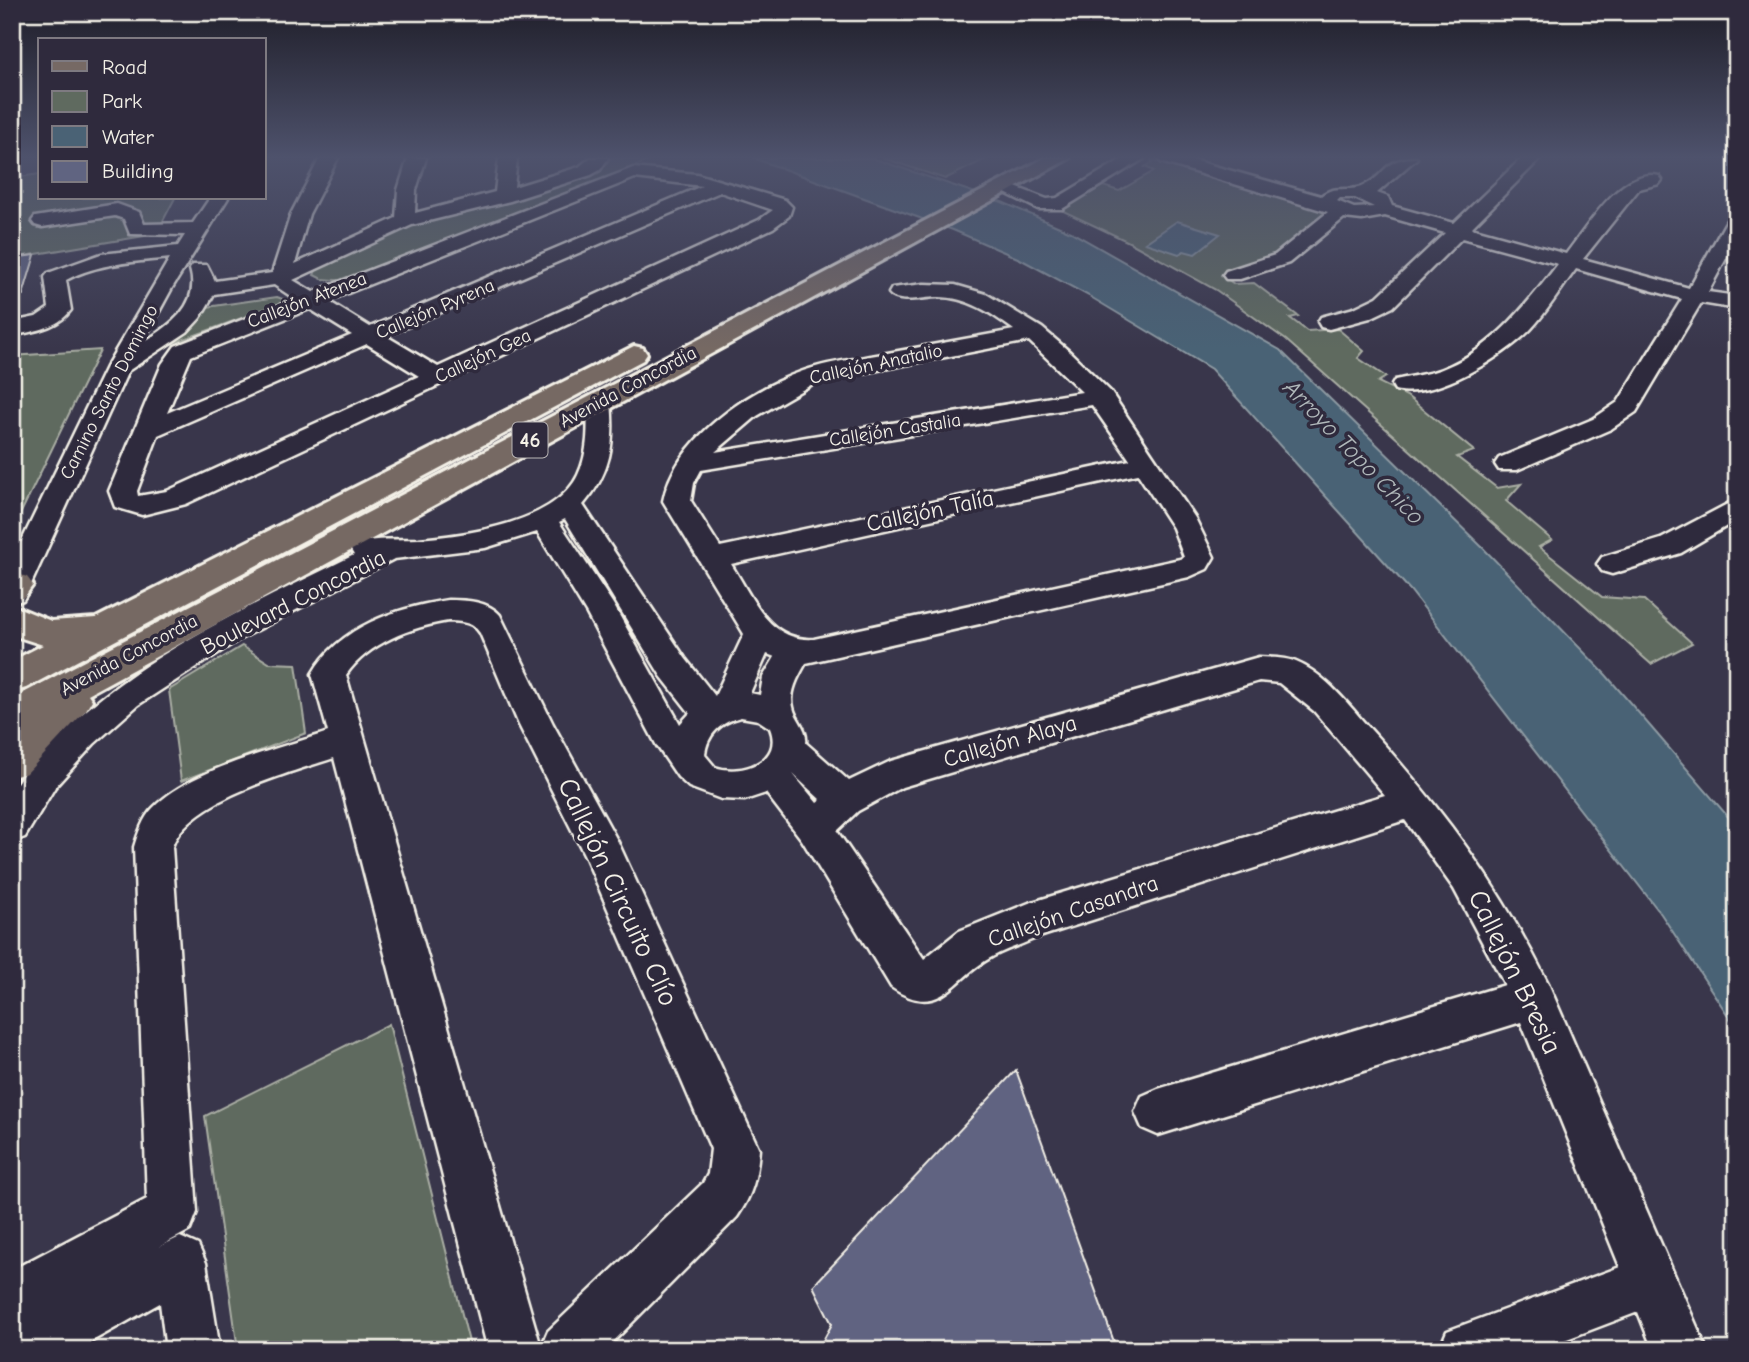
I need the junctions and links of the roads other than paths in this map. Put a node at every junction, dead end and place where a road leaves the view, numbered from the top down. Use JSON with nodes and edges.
{"nodes":[{"id":1,"x":42,"y":222,"type":"dead end"},
{"id":2,"x":45,"y":222,"type":"edge"},
{"id":3,"x":134,"y":222,"type":"edge"},
{"id":4,"x":203,"y":222,"type":"edge"},
{"id":5,"x":299,"y":222,"type":"edge"},
{"id":6,"x":404,"y":222,"type":"edge"},
{"id":7,"x":490,"y":222,"type":"edge"},
{"id":8,"x":636,"y":222,"type":"edge"},
{"id":9,"x":770,"y":222,"type":"edge"},
{"id":10,"x":917,"y":222,"type":"edge"},
{"id":11,"x":917,"y":222,"type":"edge"},
{"id":12,"x":1318,"y":222,"type":"edge"},
{"id":13,"x":1427,"y":222,"type":"edge"},
{"id":14,"x":1467,"y":222,"type":"edge"},
{"id":15,"x":1602,"y":222,"type":"edge"},
{"id":16,"x":1736,"y":222,"type":"edge"},
{"id":17,"x":198,"y":229,"type":"junction"},
{"id":18,"x":1458,"y":230,"type":"junction"},
{"id":19,"x":182,"y":255,"type":"junction"},
{"id":20,"x":1570,"y":260,"type":"junction"},
{"id":21,"x":1233,"y":275,"type":"dead end"},
{"id":22,"x":292,"y":289,"type":"junction"},
{"id":23,"x":900,"y":293,"type":"dead end"},
{"id":24,"x":202,"y":295,"type":"junction"},
{"id":25,"x":1695,"y":296,"type":"junction"},
{"id":26,"x":1737,"y":303,"type":"edge"},
{"id":27,"x":730,"y":304,"type":"dead end"},
{"id":28,"x":1329,"y":322,"type":"dead end"},
{"id":29,"x":12,"y":329,"type":"edge"},
{"id":30,"x":1034,"y":333,"type":"junction"},
{"id":31,"x":370,"y":337,"type":"junction"},
{"id":32,"x":656,"y":342,"type":"dead end"},
{"id":33,"x":118,"y":367,"type":"junction"},
{"id":34,"x":437,"y":377,"type":"junction"},
{"id":35,"x":1404,"y":385,"type":"dead end"},
{"id":36,"x":1101,"y":396,"type":"junction"},
{"id":37,"x":599,"y":402,"type":"junction"},
{"id":38,"x":148,"y":430,"type":"junction"},
{"id":39,"x":690,"y":464,"type":"junction"},
{"id":40,"x":1146,"y":464,"type":"junction"},
{"id":41,"x":1508,"y":464,"type":"dead end"},
{"id":42,"x":176,"y":498,"type":"joint"},
{"id":43,"x":1737,"y":508,"type":"edge"},
{"id":44,"x":556,"y":511,"type":"junction"},
{"id":45,"x":327,"y":550,"type":"junction"},
{"id":46,"x":386,"y":551,"type":"junction"},
{"id":47,"x":714,"y":558,"type":"junction"},
{"id":48,"x":1612,"y":564,"type":"dead end"},
{"id":49,"x":275,"y":578,"type":"junction"},
{"id":50,"x":202,"y":579,"type":"junction"},
{"id":51,"x":15,"y":585,"type":"edge"},
{"id":52,"x":631,"y":602,"type":"junction"},
{"id":53,"x":602,"y":612,"type":"junction"},
{"id":54,"x":760,"y":634,"type":"junction"},
{"id":55,"x":124,"y":639,"type":"junction"},
{"id":56,"x":796,"y":652,"type":"junction"},
{"id":57,"x":186,"y":656,"type":"junction"},
{"id":58,"x":1287,"y":671,"type":"joint"},
{"id":59,"x":12,"y":678,"type":"edge"},
{"id":60,"x":12,"y":690,"type":"edge"},
{"id":61,"x":719,"y":709,"type":"junction"},
{"id":62,"x":775,"y":710,"type":"junction"},
{"id":63,"x":12,"y":717,"type":"edge"},
{"id":64,"x":345,"y":740,"type":"junction"},
{"id":65,"x":688,"y":759,"type":"junction"},
{"id":66,"x":12,"y":761,"type":"edge"},
{"id":67,"x":781,"y":762,"type":"junction"},
{"id":68,"x":845,"y":800,"type":"junction"},
{"id":69,"x":1413,"y":802,"type":"junction"},
{"id":70,"x":12,"y":826,"type":"edge"},
{"id":71,"x":815,"y":829,"type":"junction"},
{"id":72,"x":1533,"y":998,"type":"junction"},
{"id":73,"x":1158,"y":1112,"type":"dead end"},
{"id":74,"x":1653,"y":1281,"type":"junction"},
{"id":75,"x":12,"y":1299,"type":"edge"},
{"id":76,"x":23,"y":1350,"type":"edge"},
{"id":77,"x":193,"y":1350,"type":"edge"},
{"id":78,"x":515,"y":1350,"type":"edge"},
{"id":79,"x":567,"y":1350,"type":"edge"},
{"id":80,"x":1466,"y":1350,"type":"edge"},
{"id":81,"x":1680,"y":1350,"type":"edge"}],
"edges":[{"from":1,"to":2,"type":"street"},
{"from":3,"to":17,"type":"street"},
{"from":4,"to":17,"type":"street","name":"Camino Santo Domingo"},
{"from":5,"to":22,"type":"street"},
{"from":6,"to":22,"type":"street"},
{"from":7,"to":22,"type":"street","name":"Callejón Atenea"},
{"from":8,"to":31,"type":"street","name":"Callejón Pyrena"},
{"from":9,"to":34,"type":"street","name":"Callejón Gea"},
{"from":10,"to":27,"type":"main road","name":"Avenida Concordia","number":"46"},
{"from":11,"to":37,"type":"main road","name":"Avenida Concordia","number":"46"},
{"from":12,"to":21,"type":"street"},
{"from":13,"to":18,"type":"street"},
{"from":14,"to":18,"type":"street"},
{"from":15,"to":20,"type":"street"},
{"from":16,"to":25,"type":"street"},
{"from":17,"to":19,"type":"street","name":"Camino Santo Domingo"},
{"from":18,"to":20,"type":"street"},
{"from":18,"to":28,"type":"street"},
{"from":19,"to":24,"type":"street"},
{"from":19,"to":29,"type":"street"},
{"from":19,"to":33,"type":"street","name":"Camino Santo Domingo"},
{"from":20,"to":25,"type":"street"},
{"from":20,"to":35,"type":"street"},
{"from":22,"to":24,"type":"street"},
{"from":22,"to":31,"type":"street"},
{"from":22,"to":38,"type":"street","name":"Callejón Atenea"},
{"from":23,"to":30,"type":"street"},
{"from":24,"to":33,"type":"street"},
{"from":25,"to":26,"type":"street"},
{"from":25,"to":41,"type":"street"},
{"from":30,"to":36,"type":"street"},
{"from":30,"to":39,"type":"street","name":"Callejón Anatalio"},
{"from":31,"to":34,"type":"street"},
{"from":31,"to":38,"type":"street","name":"Callejón Pyrena"},
{"from":32,"to":50,"type":"main road","name":"Avenida Concordia","number":"46"},
{"from":33,"to":51,"type":"street","name":"Camino Santo Domingo"},
{"from":34,"to":42,"type":"street","name":"Callejón Gea"},
{"from":36,"to":39,"type":"street","name":"Callejón Castalia"},
{"from":36,"to":40,"type":"street"},
{"from":37,"to":44,"type":"street"},
{"from":37,"to":45,"type":"main road","name":"Avenida Concordia","number":"46"},
{"from":38,"to":42,"type":"street","name":"Callejón Atenea"},
{"from":39,"to":47,"type":"street","name":"Callejón Anatalio"},
{"from":40,"to":47,"type":"street","name":"Callejón Talía"},
{"from":40,"to":56,"type":"street"},
{"from":43,"to":48,"type":"street"},
{"from":44,"to":46,"type":"street","name":"Boulevard Concordia"},
{"from":44,"to":52,"type":"street"},
{"from":44,"to":53,"type":"street"},
{"from":45,"to":46,"type":"street"},
{"from":45,"to":49,"type":"main road","name":"Avenida Concordia","number":"46"},
{"from":46,"to":57,"type":"street","name":"Boulevard Concordia"},
{"from":47,"to":54,"type":"street","name":"Callejón Anatalio"},
{"from":49,"to":55,"type":"main road","name":"Avenida Concordia","number":"46"},
{"from":49,"to":57,"type":"main road"},
{"from":50,"to":55,"type":"main road","name":"Avenida Concordia","number":"46"},
{"from":50,"to":60,"type":"main road"},
{"from":51,"to":55,"type":"main road"},
{"from":52,"to":53,"type":"street"},
{"from":52,"to":61,"type":"street"},
{"from":53,"to":65,"type":"street"},
{"from":54,"to":56,"type":"street"},
{"from":54,"to":61,"type":"street"},
{"from":55,"to":59,"type":"main road","name":"Avenida Concordia","number":"46"},
{"from":55,"to":63,"type":"main road","name":"Avenida Concordia","number":"46"},
{"from":55,"to":66,"type":"main road"},
{"from":56,"to":62,"type":"street"},
{"from":57,"to":70,"type":"street","name":"Boulevard Concordia"},
{"from":58,"to":68,"type":"street","name":"Callejón Alaya"},
{"from":58,"to":69,"type":"street","name":"Callejón Bresia"},
{"from":61,"to":62,"type":"street"},
{"from":61,"to":65,"type":"street"},
{"from":62,"to":67,"type":"street"},
{"from":64,"to":75,"type":"street"},
{"from":64,"to":78,"type":"street","name":"Callejón Circuito Clío"},
{"from":64,"to":79,"type":"street","name":"Callejón Circuito Clío"},
{"from":65,"to":67,"type":"street"},
{"from":67,"to":68,"type":"street"},
{"from":67,"to":71,"type":"street"},
{"from":68,"to":71,"type":"street","name":"Callejón Alaya"},
{"from":69,"to":71,"type":"street","name":"Callejón Casandra"},
{"from":69,"to":72,"type":"street","name":"Callejón Bresia"},
{"from":72,"to":73,"type":"street"},
{"from":72,"to":74,"type":"street","name":"Callejón Bresia"},
{"from":74,"to":80,"type":"street"},
{"from":74,"to":81,"type":"street","name":"Callejón Bresia"},
{"from":76,"to":77,"type":"street"}]}
